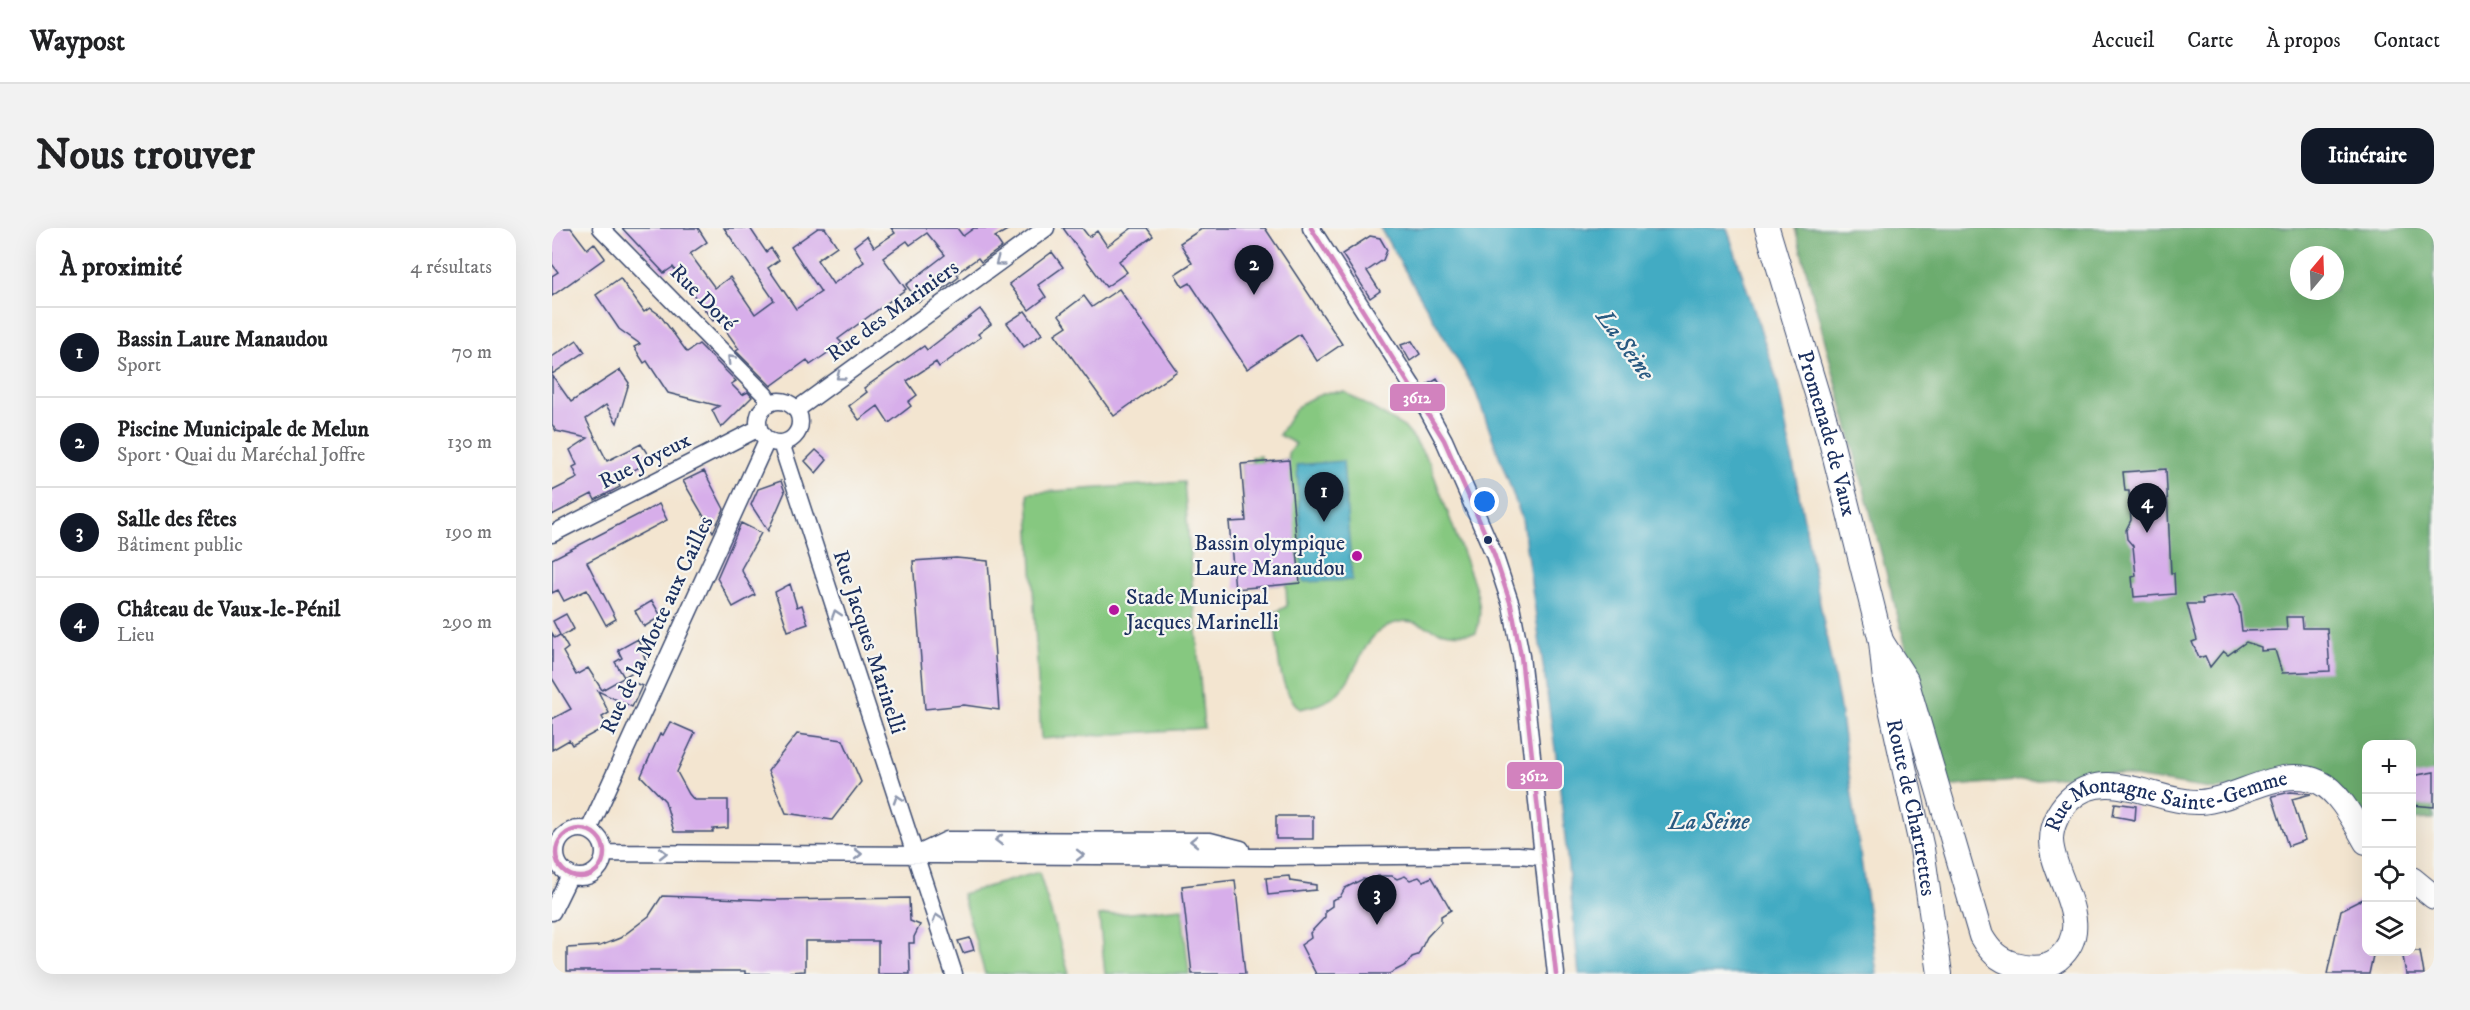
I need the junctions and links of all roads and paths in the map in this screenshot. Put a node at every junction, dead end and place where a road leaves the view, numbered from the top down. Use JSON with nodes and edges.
{"nodes":[{"id":1,"x":601,"y":228,"type":"edge"},
{"id":2,"x":1046,"y":228,"type":"edge"},
{"id":3,"x":1311,"y":228,"type":"edge"},
{"id":4,"x":1767,"y":228,"type":"edge"},
{"id":5,"x":769,"y":404,"type":"junction"},
{"id":6,"x":796,"y":410,"type":"junction"},
{"id":7,"x":769,"y":437,"type":"junction"},
{"id":8,"x":552,"y":534,"type":"edge"},
{"id":9,"x":1881,"y":641,"type":"junction"},
{"id":10,"x":589,"y":830,"type":"junction"},
{"id":11,"x":2362,"y":835,"type":"edge"},
{"id":12,"x":555,"y":844,"type":"edge"},
{"id":13,"x":604,"y":852,"type":"junction"},
{"id":14,"x":916,"y":855,"type":"junction"},
{"id":15,"x":1542,"y":857,"type":"junction"},
{"id":16,"x":570,"y":875,"type":"junction"},
{"id":17,"x":2416,"y":882,"type":"edge"},
{"id":18,"x":2434,"y":897,"type":"edge"},
{"id":19,"x":552,"y":912,"type":"edge"},
{"id":20,"x":954,"y":974,"type":"edge"},
{"id":21,"x":1556,"y":974,"type":"edge"},
{"id":22,"x":1940,"y":974,"type":"edge"}],
"edges":[{"from":5,"to":1,"type":"street","name":"Rue Doré","one_way":true},
{"from":2,"to":6,"type":"street","name":"Rue des Mariniers","one_way":true},
{"from":3,"to":15,"type":"street"},
{"from":4,"to":9,"type":"street","name":"Promenade de Vaux"},
{"from":5,"to":6,"type":"street"},
{"from":5,"to":7,"type":"street"},
{"from":6,"to":7,"type":"street"},
{"from":7,"to":8,"type":"street","name":"Rue Joyeux"},
{"from":7,"to":10,"type":"street","name":"Rue de la Motte aux Cailles"},
{"from":14,"to":7,"type":"street","name":"Rue Jacques Marinelli","one_way":true},
{"from":9,"to":11,"type":"street","name":"Rue Montagne Sainte-Gemme"},
{"from":9,"to":22,"type":"street","name":"Route de Chartrettes"},
{"from":10,"to":12,"type":"street"},
{"from":10,"to":13,"type":"street"},
{"from":12,"to":16,"type":"street"},
{"from":13,"to":14,"type":"street","one_way":true},
{"from":13,"to":16,"type":"street"},
{"from":14,"to":15,"type":"street"},
{"from":20,"to":14,"type":"street","name":"Rue Jacques Marinelli","one_way":true},
{"from":15,"to":21,"type":"street"},
{"from":16,"to":19,"type":"street"},
{"from":17,"to":18,"type":"street"}]}
